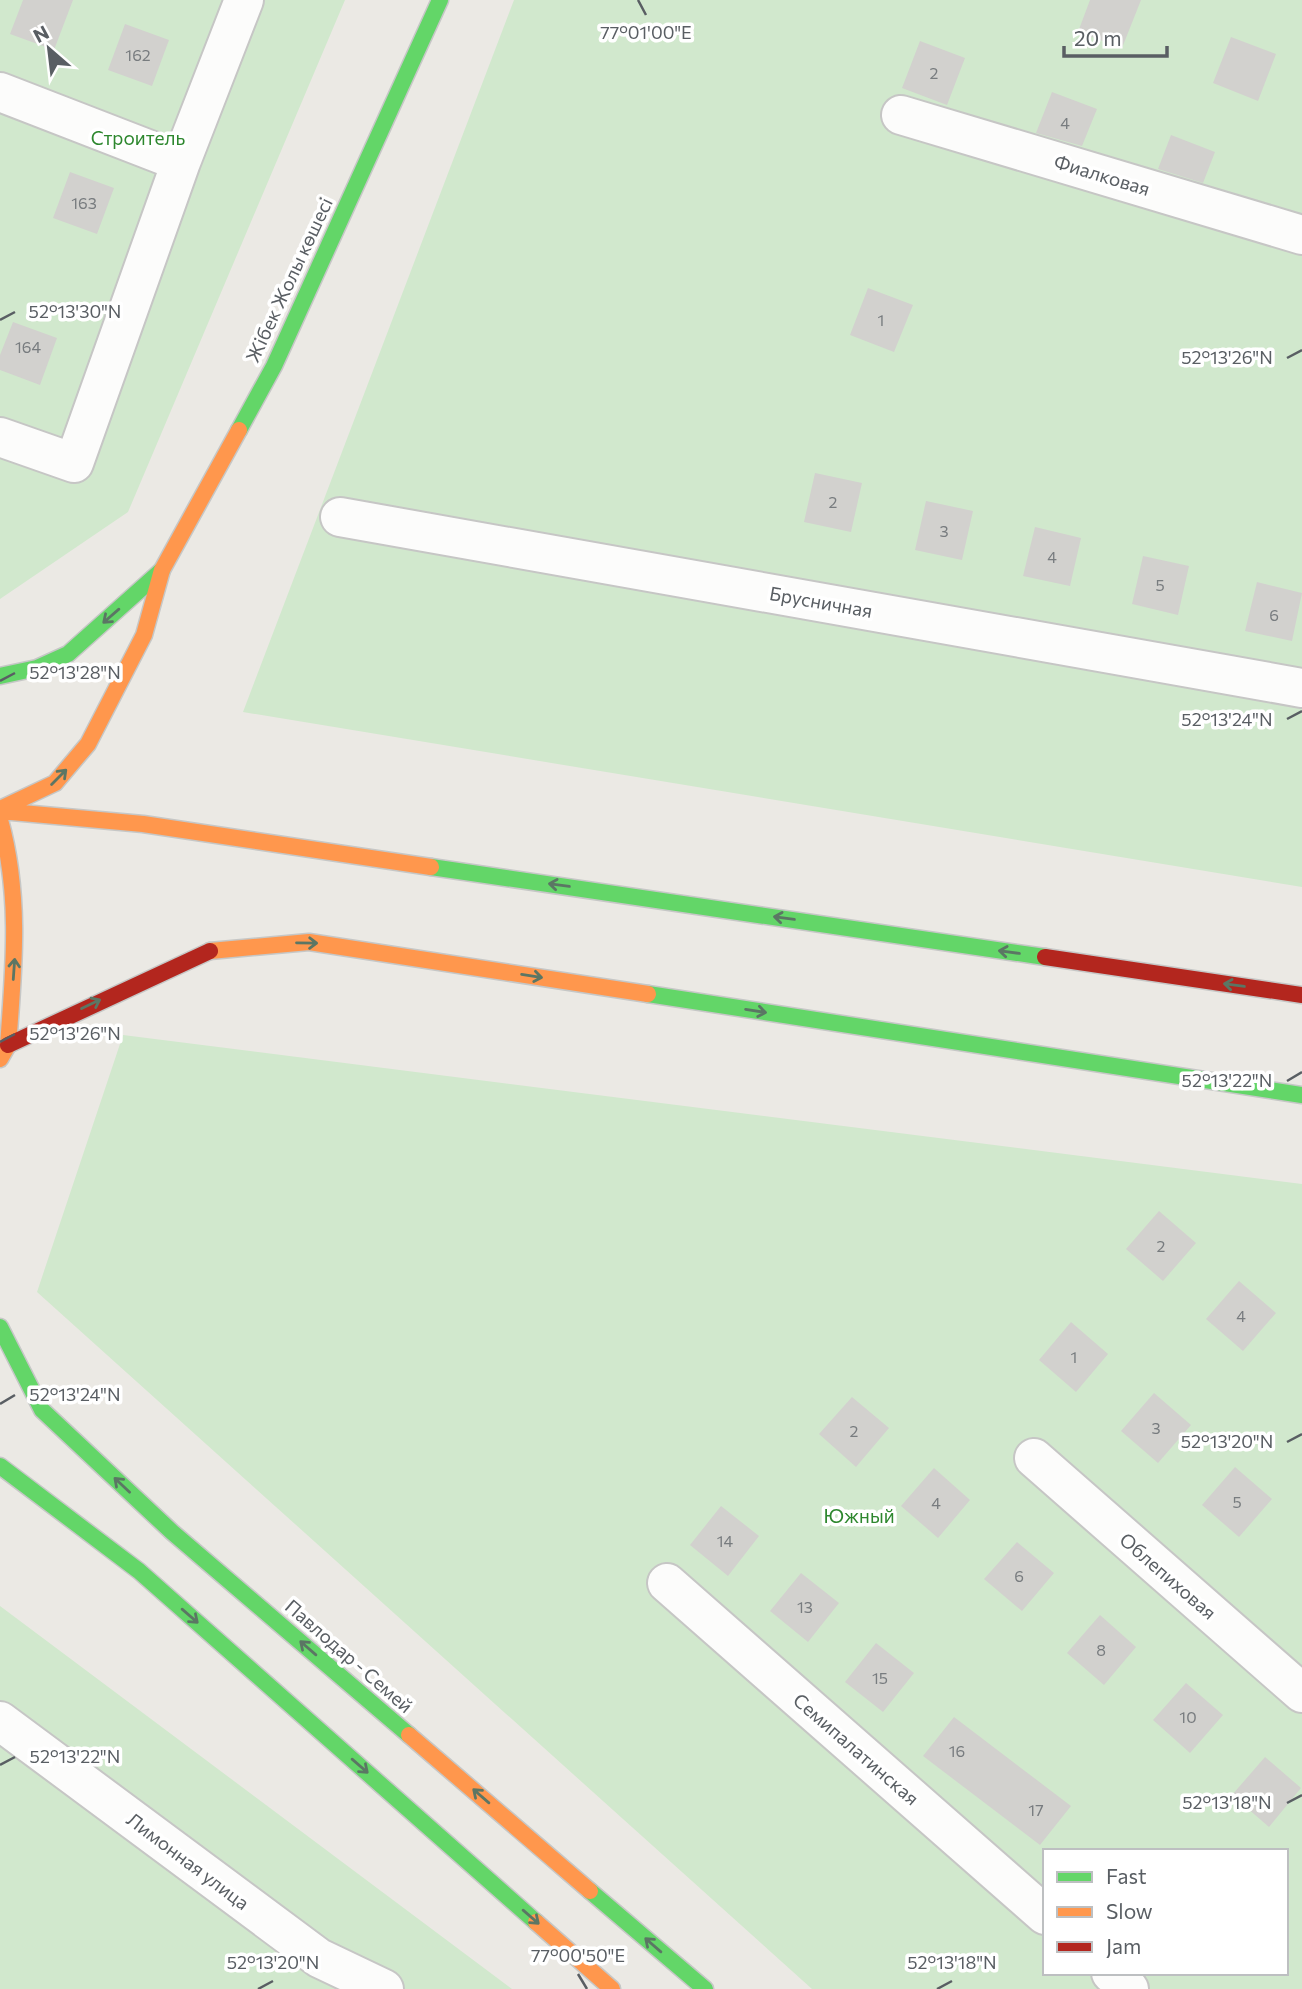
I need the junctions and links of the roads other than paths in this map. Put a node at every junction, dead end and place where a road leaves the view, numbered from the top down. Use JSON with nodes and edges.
{"nodes":[{"id":1,"x":244,"y":0,"type":"edge"},
{"id":2,"x":440,"y":0,"type":"edge"},
{"id":3,"x":0,"y":92,"type":"edge"},
{"id":4,"x":901,"y":115,"type":"dead end"},
{"id":5,"x":181,"y":162,"type":"junction"},
{"id":6,"x":1302,"y":235,"type":"edge"},
{"id":7,"x":0,"y":437,"type":"edge"},
{"id":8,"x":340,"y":517,"type":"dead end"},
{"id":9,"x":162,"y":570,"type":"junction"},
{"id":10,"x":0,"y":676,"type":"edge"},
{"id":11,"x":1302,"y":688,"type":"edge"},
{"id":12,"x":0,"y":810,"type":"edge"},
{"id":13,"x":0,"y":820,"type":"edge"},
{"id":14,"x":1302,"y":995,"type":"edge"},
{"id":15,"x":4,"y":1052,"type":"edge"},
{"id":16,"x":1302,"y":1095,"type":"edge"},
{"id":17,"x":0,"y":1327,"type":"edge"},
{"id":18,"x":1034,"y":1458,"type":"dead end"},
{"id":19,"x":0,"y":1466,"type":"edge"},
{"id":20,"x":667,"y":1583,"type":"dead end"},
{"id":21,"x":1302,"y":1693,"type":"edge"},
{"id":22,"x":0,"y":1721,"type":"edge"},
{"id":23,"x":1043,"y":1913,"type":"edge"},
{"id":24,"x":1113,"y":1975,"type":"edge"},
{"id":25,"x":384,"y":1989,"type":"edge"},
{"id":26,"x":612,"y":1989,"type":"edge"},
{"id":27,"x":705,"y":1989,"type":"edge"},
{"id":28,"x":1129,"y":1989,"type":"edge"}],
"edges":[{"from":1,"to":5,"type":"street"},
{"from":2,"to":9,"type":"main road","name":"Жібек Жолы көшесі"},
{"from":3,"to":5,"type":"street"},
{"from":4,"to":6,"type":"street","name":"Фиалковая"},
{"from":5,"to":7,"type":"street"},
{"from":8,"to":11,"type":"street","name":"Брусничная"},
{"from":9,"to":10,"type":"main road","name":"Жібек Жолы көшесі","one_way":true},
{"from":12,"to":9,"type":"main road","name":"Жібек Жолы көшесі","one_way":true},
{"from":14,"to":12,"type":"main road","one_way":true},
{"from":15,"to":13,"type":"main road","one_way":true},
{"from":15,"to":16,"type":"main road","one_way":true},
{"from":27,"to":17,"type":"main road","name":"Павлодар - Семей","one_way":true},
{"from":18,"to":21,"type":"street","name":"Облепиховая"},
{"from":19,"to":26,"type":"main road","one_way":true},
{"from":20,"to":23,"type":"street","name":"Семипалатинская"},
{"from":22,"to":25,"type":"street","name":"Лимонная улица"},
{"from":24,"to":28,"type":"street"}]}
